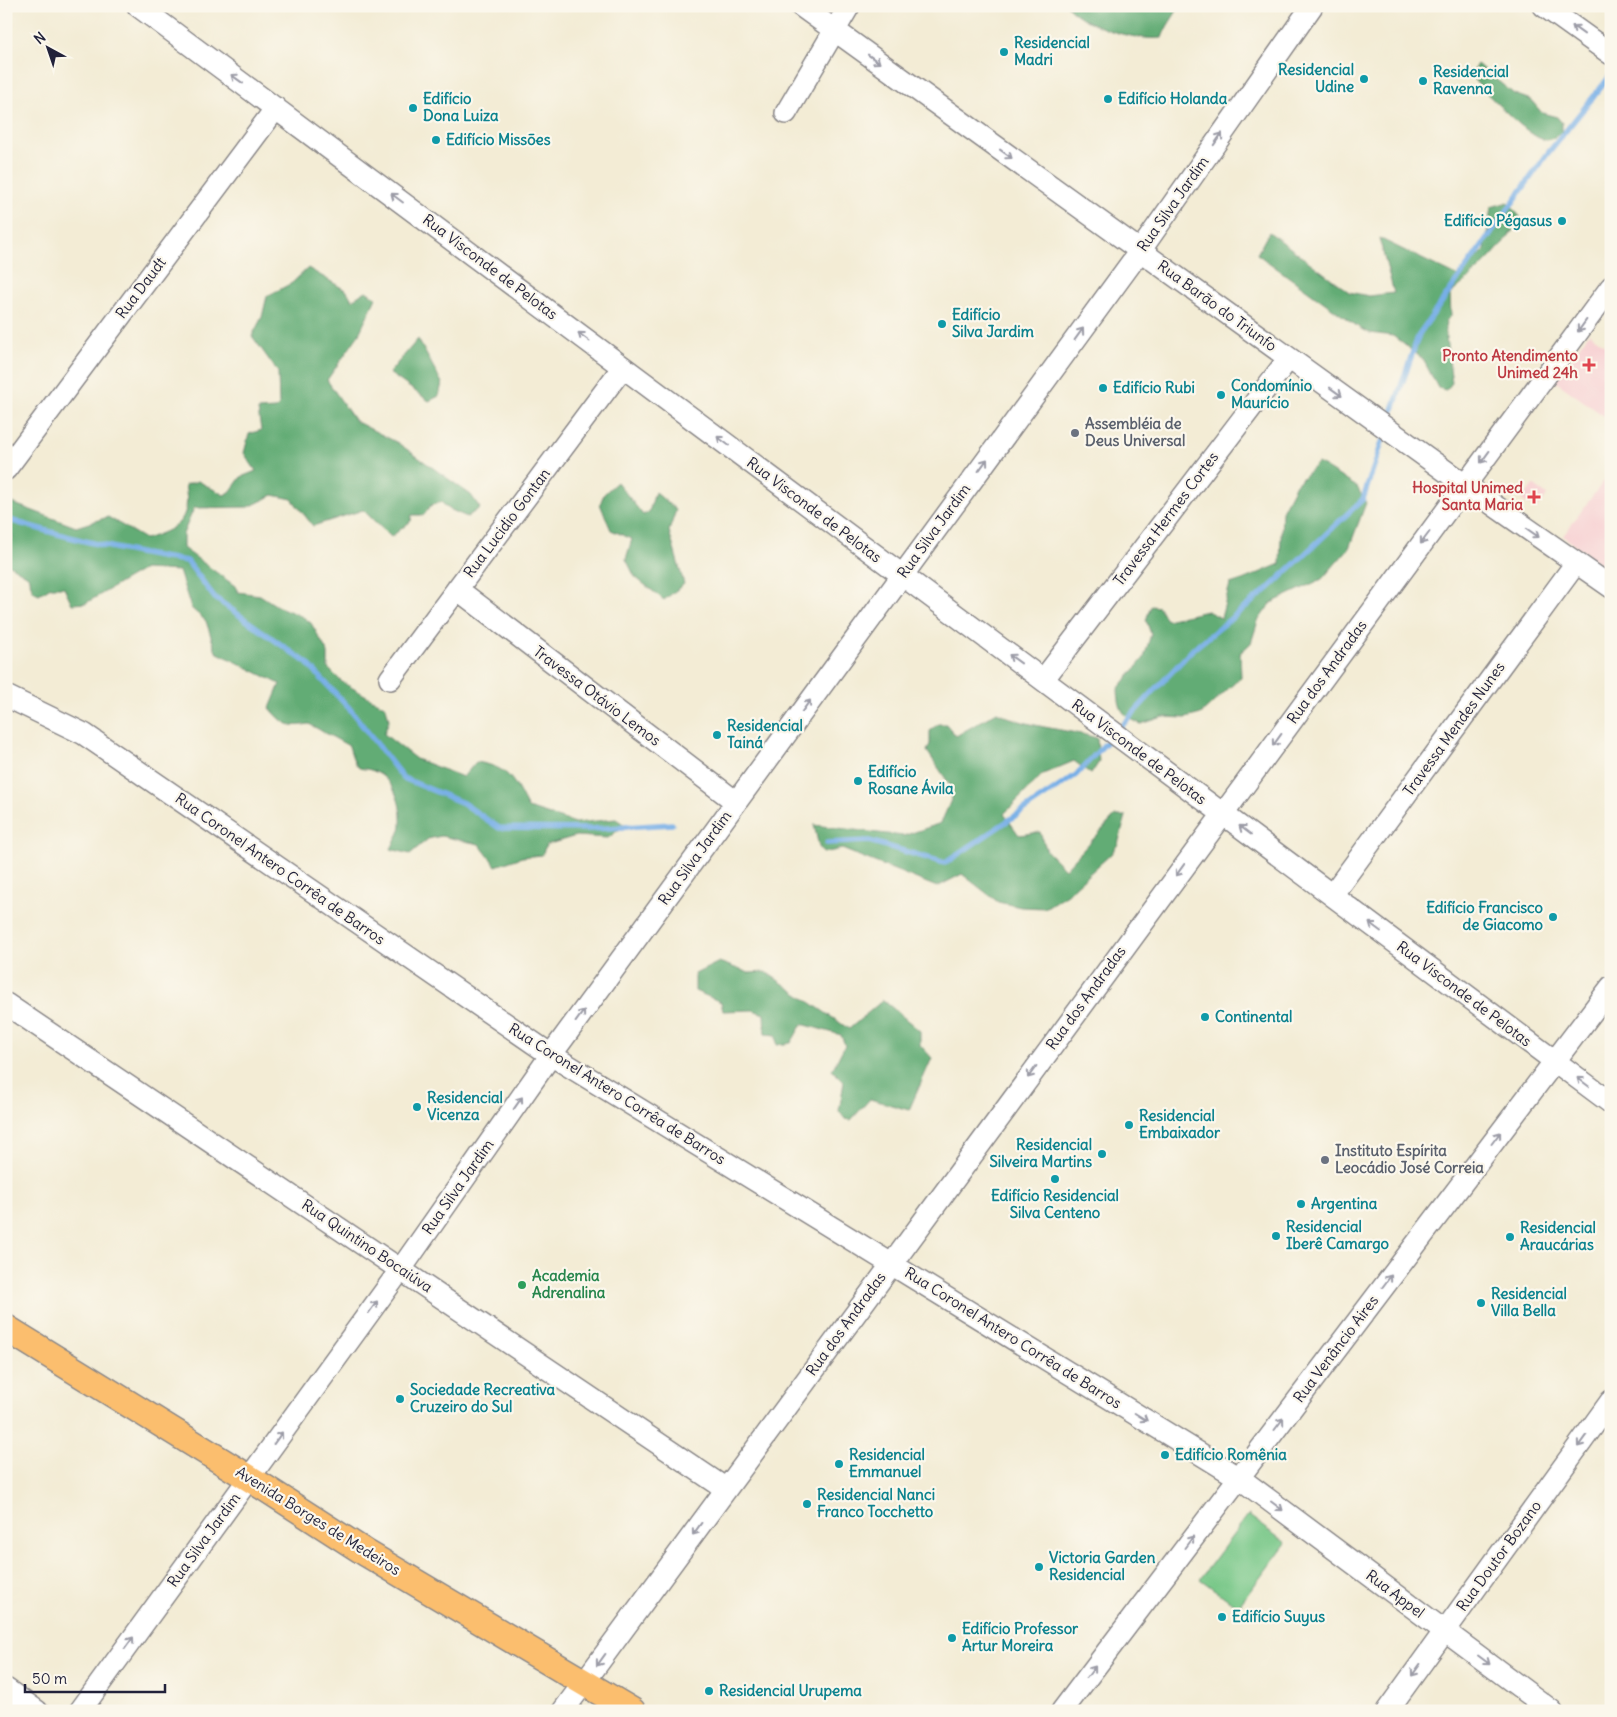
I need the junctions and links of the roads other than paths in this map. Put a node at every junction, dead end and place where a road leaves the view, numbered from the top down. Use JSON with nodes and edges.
{"nodes":[{"id":1,"x":138,"y":6,"type":"edge"},
{"id":2,"x":801,"y":6,"type":"edge"},
{"id":3,"x":849,"y":6,"type":"edge"},
{"id":4,"x":1312,"y":6,"type":"edge"},
{"id":5,"x":1544,"y":6,"type":"edge"},
{"id":6,"x":835,"y":30,"type":"junction"},
{"id":7,"x":1611,"y":54,"type":"edge"},
{"id":8,"x":276,"y":108,"type":"junction"},
{"id":9,"x":786,"y":113,"type":"dead end"},
{"id":10,"x":1140,"y":250,"type":"junction"},
{"id":11,"x":1611,"y":287,"type":"edge"},
{"id":12,"x":1289,"y":358,"type":"junction"},
{"id":13,"x":623,"y":367,"type":"junction"},
{"id":14,"x":6,"y":469,"type":"edge"},
{"id":15,"x":1465,"y":485,"type":"junction"},
{"id":16,"x":1576,"y":563,"type":"junction"},
{"id":17,"x":902,"y":575,"type":"junction"},
{"id":18,"x":1611,"y":587,"type":"edge"},
{"id":19,"x":457,"y":590,"type":"junction"},
{"id":20,"x":390,"y":679,"type":"dead end"},
{"id":21,"x":1043,"y":680,"type":"junction"},
{"id":22,"x":6,"y":696,"type":"edge"},
{"id":23,"x":736,"y":802,"type":"junction"},
{"id":24,"x":1222,"y":814,"type":"junction"},
{"id":25,"x":1332,"y":895,"type":"junction"},
{"id":26,"x":1611,"y":987,"type":"edge"},
{"id":27,"x":6,"y":1004,"type":"edge"},
{"id":28,"x":551,"y":1056,"type":"junction"},
{"id":29,"x":1555,"y":1061,"type":"junction"},
{"id":30,"x":1611,"y":1103,"type":"edge"},
{"id":31,"x":892,"y":1262,"type":"junction"},
{"id":32,"x":401,"y":1269,"type":"junction"},
{"id":33,"x":6,"y":1328,"type":"edge"},
{"id":34,"x":1611,"y":1401,"type":"edge"},
{"id":35,"x":1238,"y":1477,"type":"junction"},
{"id":36,"x":249,"y":1478,"type":"junction"},
{"id":37,"x":726,"y":1489,"type":"junction"},
{"id":38,"x":1445,"y":1631,"type":"junction"},
{"id":39,"x":585,"y":1682,"type":"junction"},
{"id":40,"x":6,"y":1689,"type":"edge"},
{"id":41,"x":37,"y":1711,"type":"edge"},
{"id":42,"x":80,"y":1711,"type":"edge"},
{"id":43,"x":563,"y":1711,"type":"edge"},
{"id":44,"x":632,"y":1711,"type":"edge"},
{"id":45,"x":1062,"y":1711,"type":"edge"},
{"id":46,"x":1387,"y":1711,"type":"edge"},
{"id":47,"x":1552,"y":1711,"type":"edge"}],
"edges":[{"from":8,"to":1,"type":"street","name":"Rua Visconde de Pelotas","one_way":true},
{"from":2,"to":6,"type":"street","name":"Rua Barão do Triunfo"},
{"from":3,"to":6,"type":"street"},
{"from":10,"to":4,"type":"street","name":"Rua Silva Jardim","one_way":true},
{"from":7,"to":5,"type":"street","one_way":true},
{"from":6,"to":9,"type":"street"},
{"from":6,"to":10,"type":"street","name":"Rua Barão do Triunfo","one_way":true},
{"from":13,"to":8,"type":"street","name":"Rua Visconde de Pelotas","one_way":true},
{"from":8,"to":14,"type":"street","name":"Rua Daudt"},
{"from":10,"to":12,"type":"street","name":"Rua Barão do Triunfo"},
{"from":17,"to":10,"type":"street","name":"Rua Silva Jardim","one_way":true},
{"from":11,"to":15,"type":"street","name":"Rua dos Andradas","one_way":true},
{"from":12,"to":15,"type":"street","name":"Rua Barão do Triunfo","one_way":true},
{"from":12,"to":21,"type":"street","name":"Travessa Hermes Cortes"},
{"from":17,"to":13,"type":"street","name":"Rua Visconde de Pelotas","one_way":true},
{"from":13,"to":19,"type":"street","name":"Rua Lucidio Gontan"},
{"from":15,"to":16,"type":"street","name":"Rua Barão do Triunfo","one_way":true},
{"from":15,"to":24,"type":"street","name":"Rua dos Andradas","one_way":true},
{"from":16,"to":18,"type":"street","name":"Rua Barão do Triunfo"},
{"from":16,"to":25,"type":"street","name":"Travessa Mendes Nunes"},
{"from":21,"to":17,"type":"street","name":"Rua Visconde de Pelotas","one_way":true},
{"from":23,"to":17,"type":"street","name":"Rua Silva Jardim","one_way":true},
{"from":19,"to":20,"type":"street","name":"Rua Lucidio Gontan"},
{"from":19,"to":23,"type":"street","name":"Travessa Otávio Lemos"},
{"from":21,"to":24,"type":"street","name":"Rua Visconde de Pelotas"},
{"from":22,"to":28,"type":"street","name":"Rua Coronel Antero Corrêa de Barros"},
{"from":28,"to":23,"type":"street","name":"Rua Silva Jardim","one_way":true},
{"from":25,"to":24,"type":"street","name":"Rua Visconde de Pelotas","one_way":true},
{"from":24,"to":31,"type":"street","name":"Rua dos Andradas","one_way":true},
{"from":29,"to":25,"type":"street","name":"Rua Visconde de Pelotas","one_way":true},
{"from":26,"to":29,"type":"street","name":"Rua Venâncio Aires"},
{"from":27,"to":32,"type":"street","name":"Rua Quintino Bocaiúva"},
{"from":28,"to":31,"type":"street","name":"Rua Coronel Antero Corrêa de Barros"},
{"from":32,"to":28,"type":"street","name":"Rua Silva Jardim","one_way":true},
{"from":30,"to":29,"type":"street","name":"Rua Visconde de Pelotas","one_way":true},
{"from":35,"to":29,"type":"street","name":"Rua Venâncio Aires","one_way":true},
{"from":31,"to":35,"type":"street","name":"Rua Coronel Antero Corrêa de Barros","one_way":true},
{"from":31,"to":37,"type":"street","name":"Rua dos Andradas"},
{"from":36,"to":32,"type":"street","name":"Rua Silva Jardim","one_way":true},
{"from":32,"to":37,"type":"street","name":"Rua Quintino Bocaiúva"},
{"from":33,"to":36,"type":"main road","name":"Avenida Borges de Medeiros"},
{"from":34,"to":38,"type":"street","name":"Rua Doutor Bozano","one_way":true},
{"from":35,"to":38,"type":"street","name":"Rua Appel","one_way":true},
{"from":45,"to":35,"type":"street","name":"Rua Venâncio Aires","one_way":true},
{"from":36,"to":39,"type":"main road","name":"Avenida Borges de Medeiros"},
{"from":42,"to":36,"type":"street","name":"Rua Silva Jardim","one_way":true},
{"from":37,"to":39,"type":"street","name":"Rua dos Andradas","one_way":true},
{"from":38,"to":46,"type":"street","name":"Rua Doutor Bozano","one_way":true},
{"from":38,"to":47,"type":"street","name":"Rua Appel","one_way":true},
{"from":39,"to":43,"type":"street","name":"Rua dos Andradas"},
{"from":39,"to":44,"type":"main road","name":"Avenida Borges de Medeiros"},
{"from":40,"to":41,"type":"street"}]}
